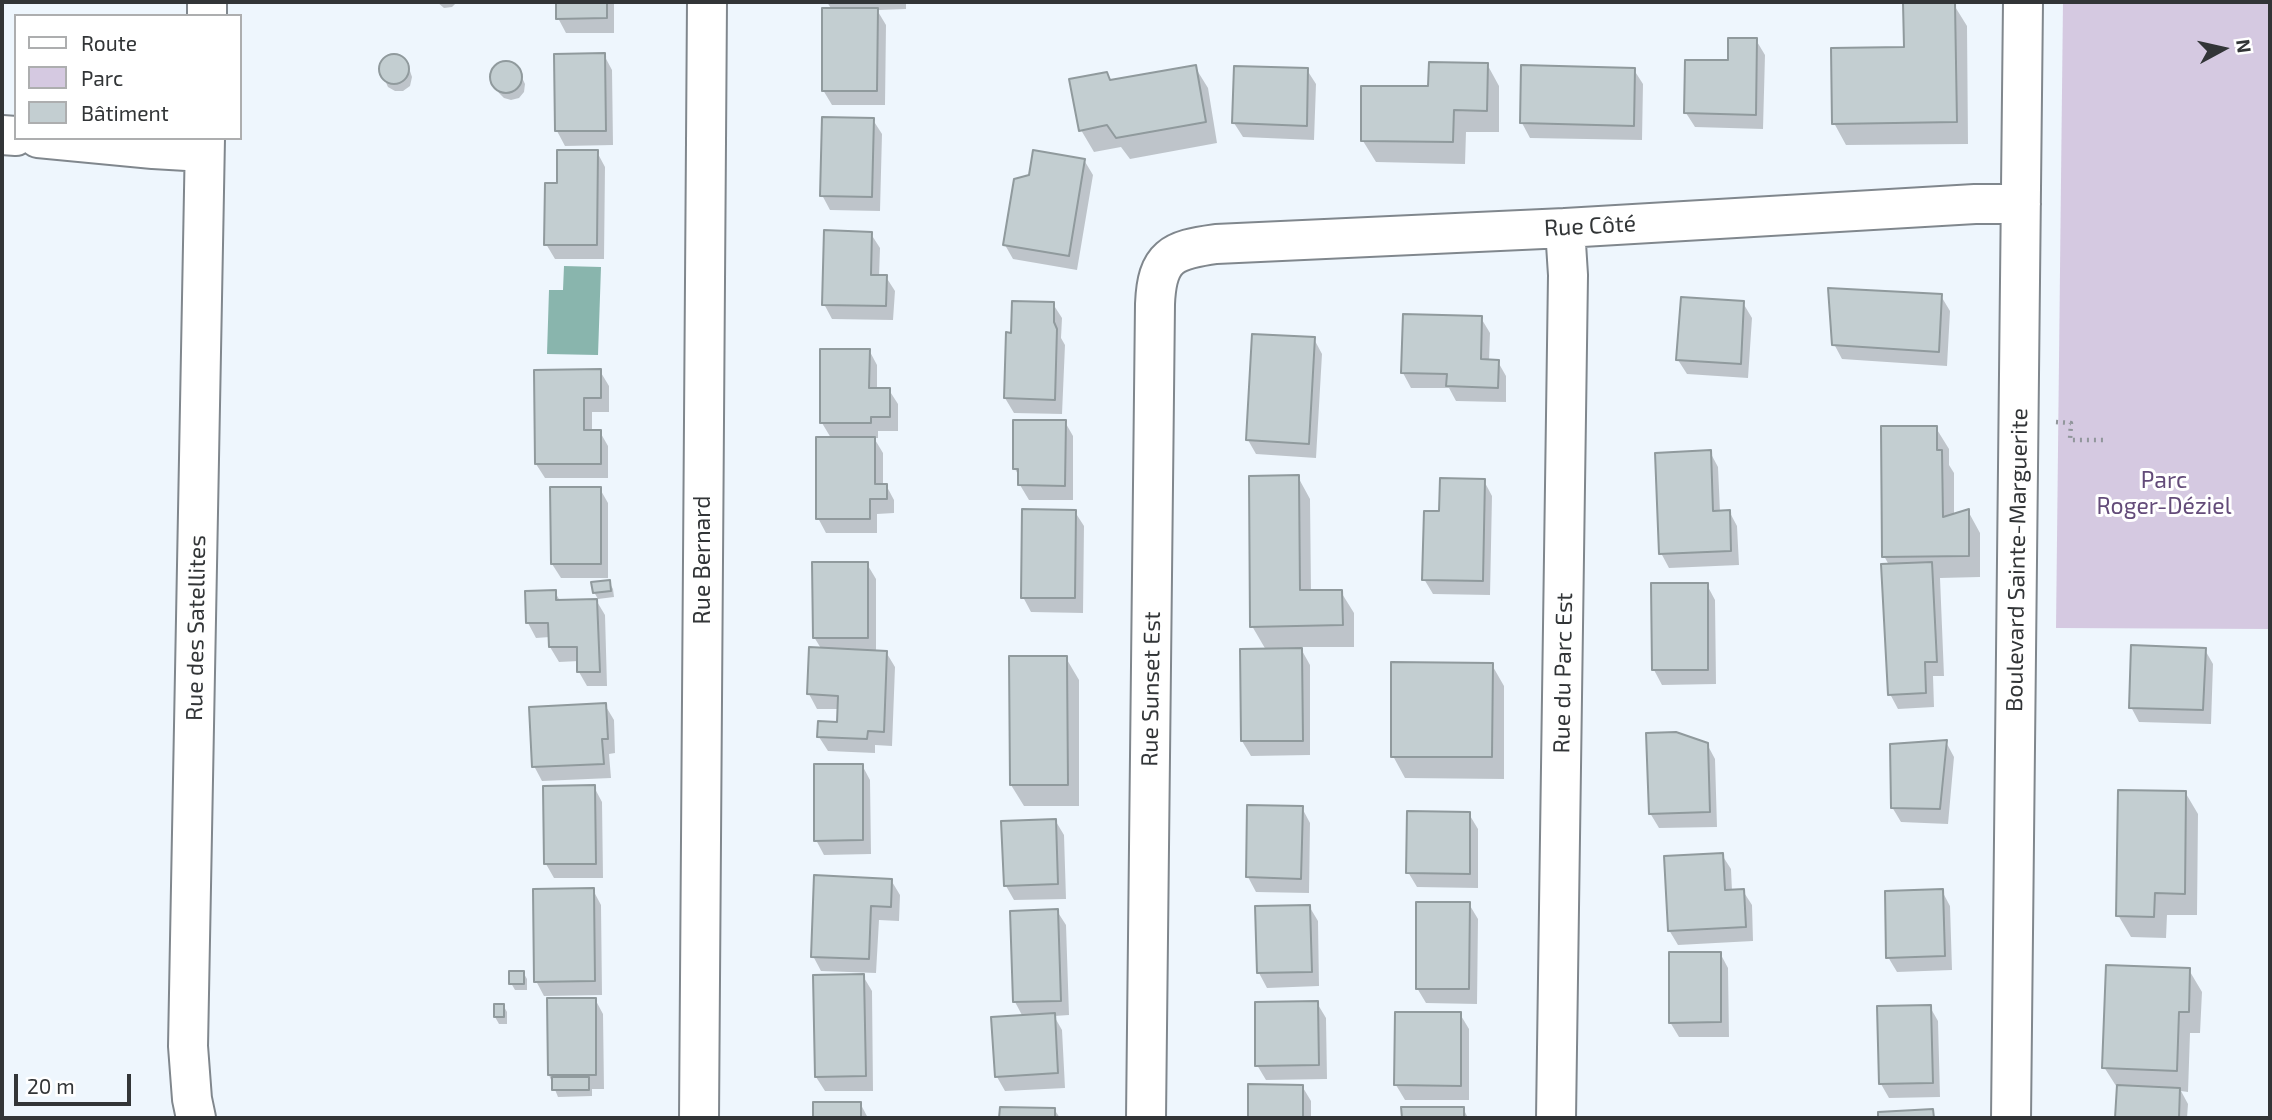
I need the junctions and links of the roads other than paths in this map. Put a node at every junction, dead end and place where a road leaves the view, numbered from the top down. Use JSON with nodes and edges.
{"nodes":[{"id":1,"x":707,"y":2,"type":"edge"},
{"id":2,"x":2023,"y":2,"type":"edge"},
{"id":3,"x":59,"y":140,"type":"edge"},
{"id":4,"x":204,"y":145,"type":"edge"},
{"id":5,"x":2021,"y":204,"type":"junction"},
{"id":6,"x":1565,"y":228,"type":"junction"},
{"id":7,"x":1165,"y":262,"type":"joint"},
{"id":8,"x":196,"y":1118,"type":"edge"},
{"id":9,"x":699,"y":1118,"type":"edge"},
{"id":10,"x":1146,"y":1118,"type":"edge"},
{"id":11,"x":1556,"y":1118,"type":"edge"},
{"id":12,"x":2011,"y":1118,"type":"edge"}],
"edges":[{"from":1,"to":9,"type":"street","name":"Rue Bernard"},
{"from":2,"to":5,"type":"street","name":"Boulevard Sainte-Marguerite"},
{"from":3,"to":4,"type":"street"},
{"from":4,"to":8,"type":"street","name":"Rue des Satellites"},
{"from":5,"to":6,"type":"street","name":"Rue Côté"},
{"from":5,"to":12,"type":"street","name":"Boulevard Sainte-Marguerite"},
{"from":6,"to":7,"type":"street","name":"Rue Côté"},
{"from":6,"to":11,"type":"street","name":"Rue du Parc Est"},
{"from":7,"to":10,"type":"street","name":"Rue Sunset Est"}]}
